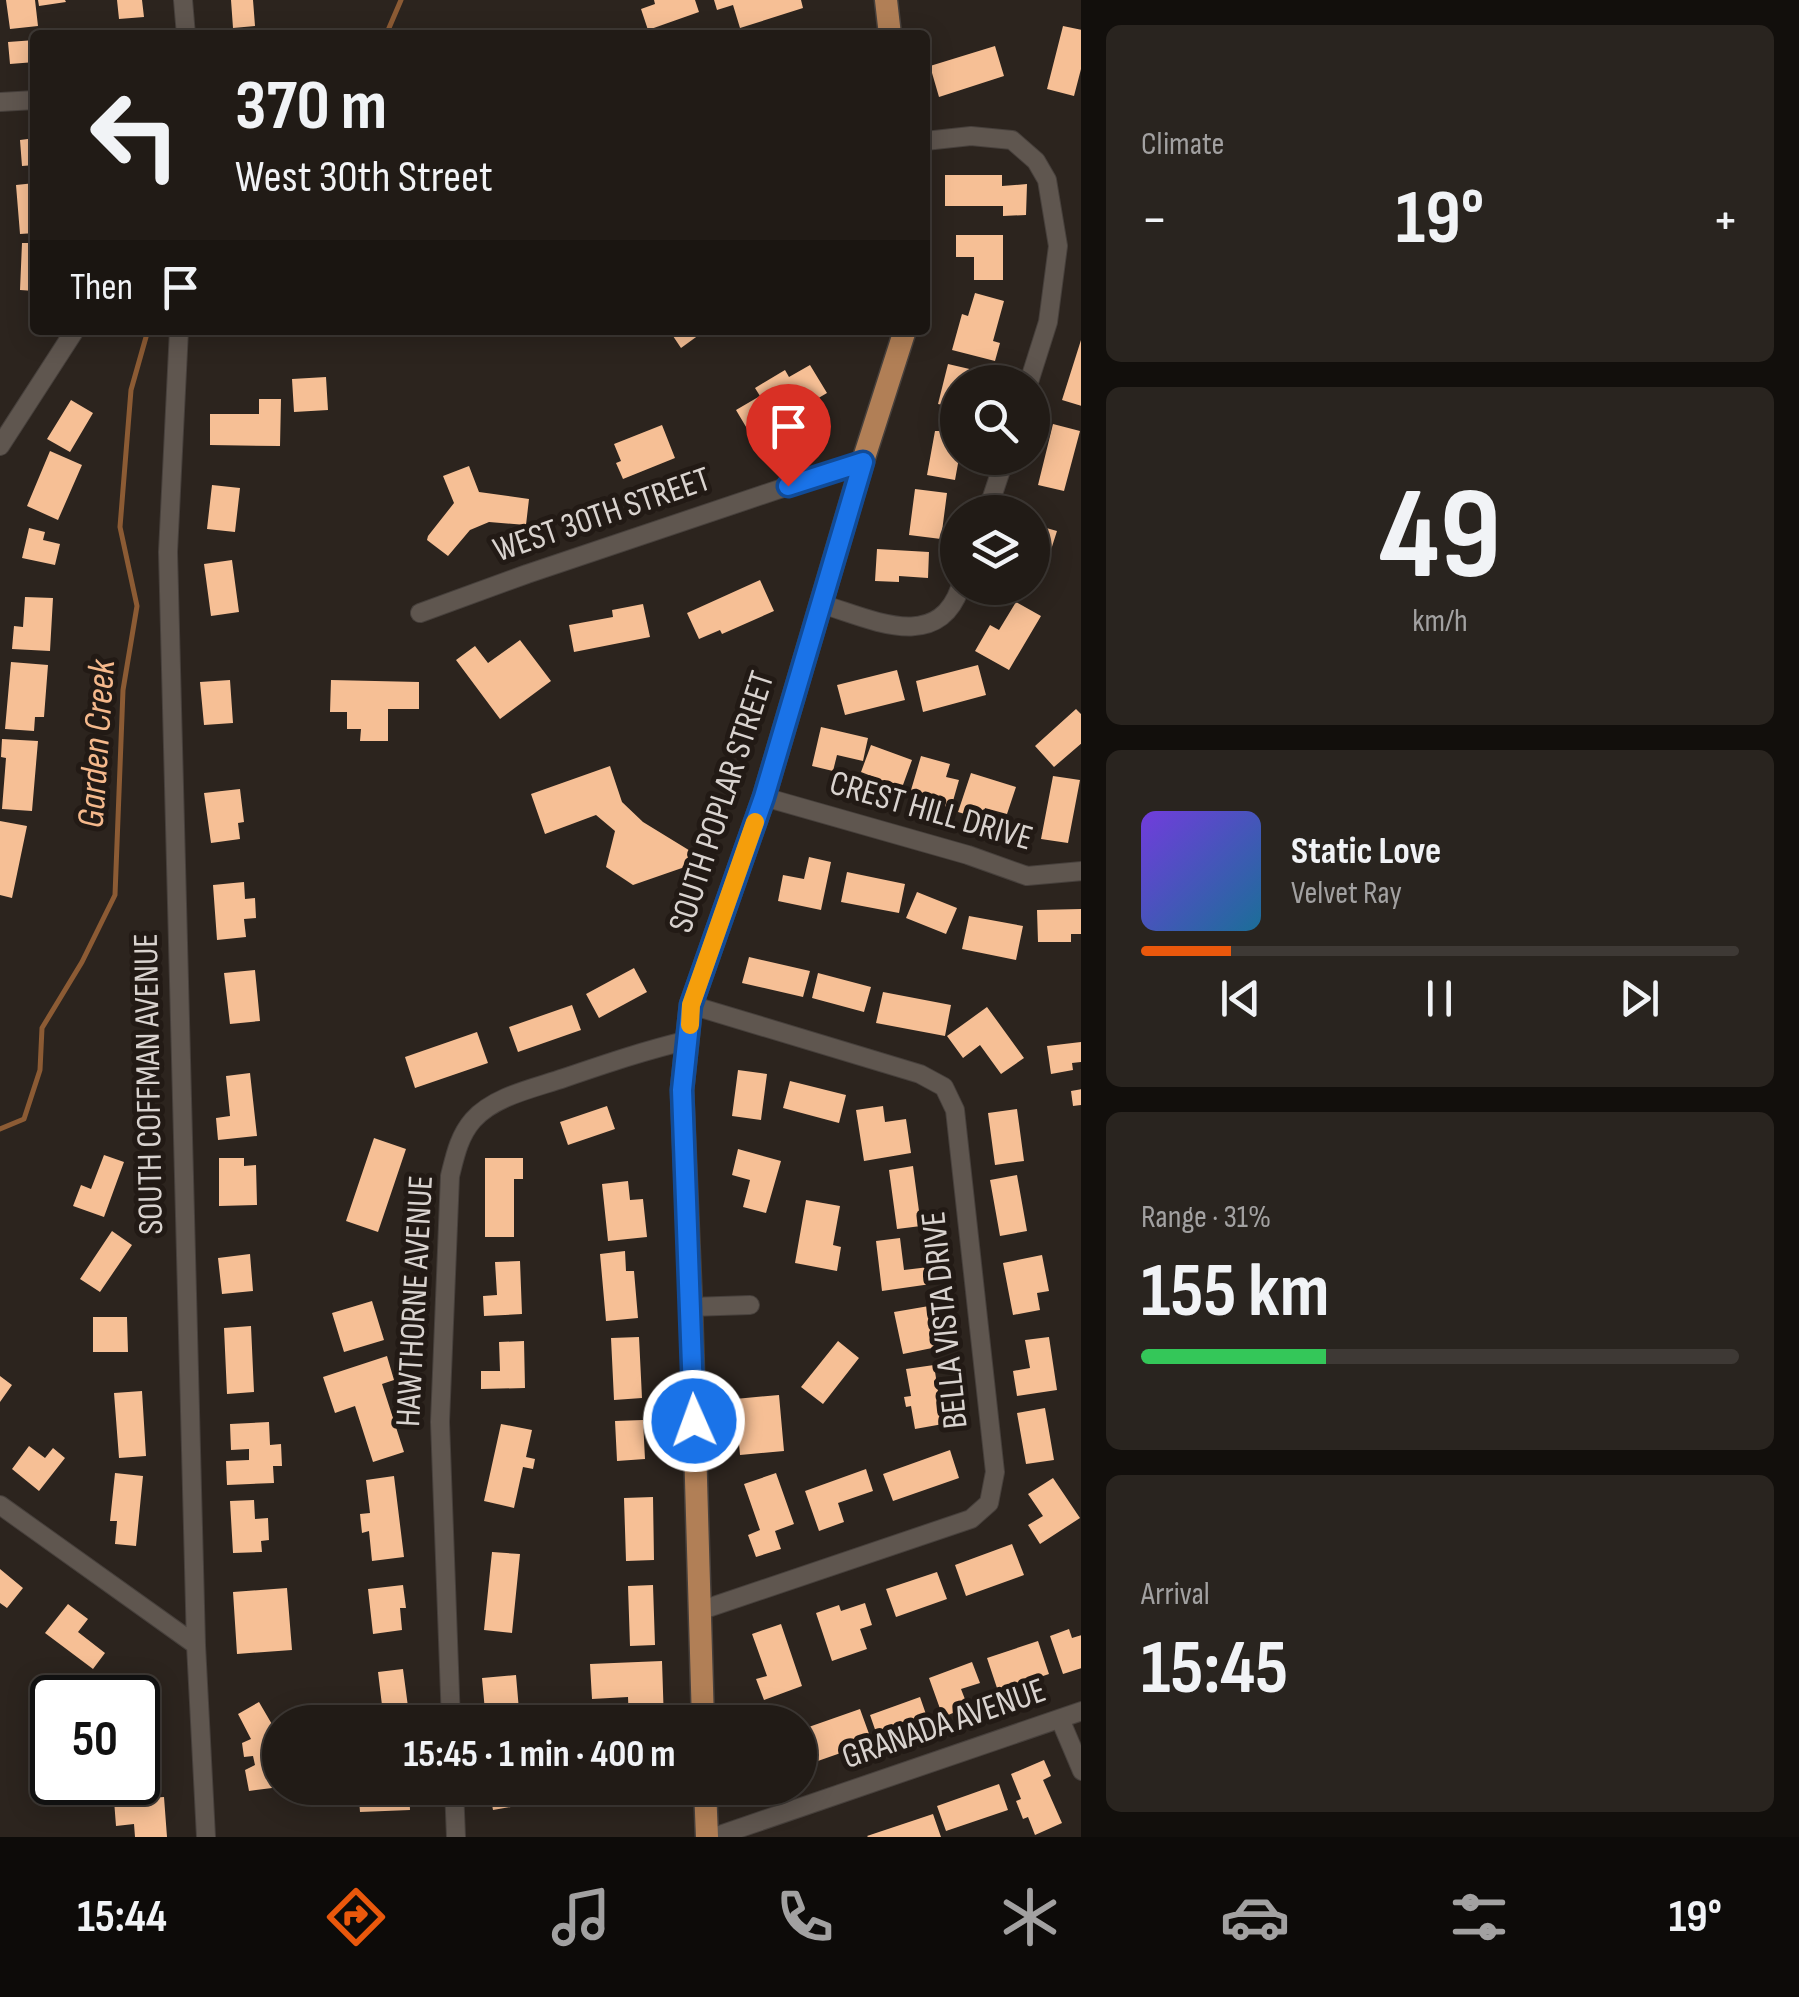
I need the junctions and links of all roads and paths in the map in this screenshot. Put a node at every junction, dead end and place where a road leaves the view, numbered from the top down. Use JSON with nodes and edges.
{"nodes":[{"id":1,"x":183,"y":0,"type":"edge"},
{"id":2,"x":886,"y":0,"type":"edge"},
{"id":3,"x":186,"y":30,"type":"edge"},
{"id":4,"x":889,"y":30,"type":"edge"},
{"id":5,"x":30,"y":100,"type":"edge"},
{"id":6,"x":0,"y":102,"type":"edge"},
{"id":7,"x":930,"y":140,"type":"edge"},
{"id":8,"x":72,"y":335,"type":"edge"},
{"id":9,"x":902,"y":335,"type":"edge"},
{"id":10,"x":179,"y":340,"type":"edge"},
{"id":11,"x":1034,"y":365,"type":"edge"},
{"id":12,"x":0,"y":422,"type":"edge"},
{"id":13,"x":1,"y":449,"type":"edge"},
{"id":14,"x":863,"y":462,"type":"junction"},
{"id":15,"x":822,"y":604,"type":"junction"},
{"id":16,"x":952,"y":605,"type":"edge"},
{"id":17,"x":420,"y":613,"type":"dead end"},
{"id":18,"x":764,"y":797,"type":"junction"},
{"id":19,"x":1081,"y":871,"type":"edge"},
{"id":20,"x":691,"y":1005,"type":"junction"},
{"id":21,"x":689,"y":1040,"type":"junction"},
{"id":22,"x":750,"y":1304,"type":"dead end"},
{"id":23,"x":691,"y":1307,"type":"junction"},
{"id":24,"x":0,"y":1505,"type":"edge"},
{"id":25,"x":699,"y":1612,"type":"junction"},
{"id":26,"x":196,"y":1645,"type":"junction"},
{"id":27,"x":451,"y":1705,"type":"edge"},
{"id":28,"x":702,"y":1705,"type":"edge"},
{"id":29,"x":1081,"y":1711,"type":"edge"},
{"id":30,"x":1060,"y":1719,"type":"junction"},
{"id":31,"x":1081,"y":1769,"type":"edge"},
{"id":32,"x":455,"y":1805,"type":"edge"},
{"id":33,"x":707,"y":1805,"type":"edge"},
{"id":34,"x":206,"y":1837,"type":"edge"},
{"id":35,"x":456,"y":1837,"type":"edge"},
{"id":36,"x":710,"y":1837,"type":"edge"}],
"edges":[{"from":1,"to":3,"type":"street"},
{"from":2,"to":4,"type":"main road"},
{"from":5,"to":6,"type":"street"},
{"from":7,"to":11,"type":"street"},
{"from":8,"to":13,"type":"street"},
{"from":9,"to":14,"type":"main road","name":"SOUTH POPLAR STREET"},
{"from":10,"to":26,"type":"street","name":"SOUTH COFFMAN AVENUE"},
{"from":12,"to":13,"type":"street"},
{"from":14,"to":15,"type":"main road","name":"SOUTH POPLAR STREET"},
{"from":14,"to":17,"type":"street","name":"WEST 30TH STREET"},
{"from":15,"to":16,"type":"street"},
{"from":15,"to":18,"type":"main road","name":"SOUTH POPLAR STREET"},
{"from":18,"to":19,"type":"street","name":"CREST HILL DRIVE"},
{"from":18,"to":20,"type":"main road","name":"SOUTH POPLAR STREET"},
{"from":20,"to":21,"type":"main road","name":"SOUTH POPLAR STREET"},
{"from":20,"to":25,"type":"street","name":"BELLA VISTA DRIVE"},
{"from":21,"to":23,"type":"main road","name":"SOUTH POPLAR STREET"},
{"from":21,"to":27,"type":"street","name":"HAWTHORNE AVENUE"},
{"from":22,"to":23,"type":"street"},
{"from":23,"to":25,"type":"main road","name":"SOUTH POPLAR STREET"},
{"from":24,"to":26,"type":"street"},
{"from":25,"to":28,"type":"main road","name":"SOUTH POPLAR STREET"},
{"from":26,"to":34,"type":"street","name":"SOUTH COFFMAN AVENUE"},
{"from":29,"to":30,"type":"street","name":"GRANADA AVENUE"},
{"from":30,"to":31,"type":"street"},
{"from":30,"to":36,"type":"street","name":"GRANADA AVENUE"},
{"from":32,"to":35,"type":"street"},
{"from":33,"to":36,"type":"main road"}]}
